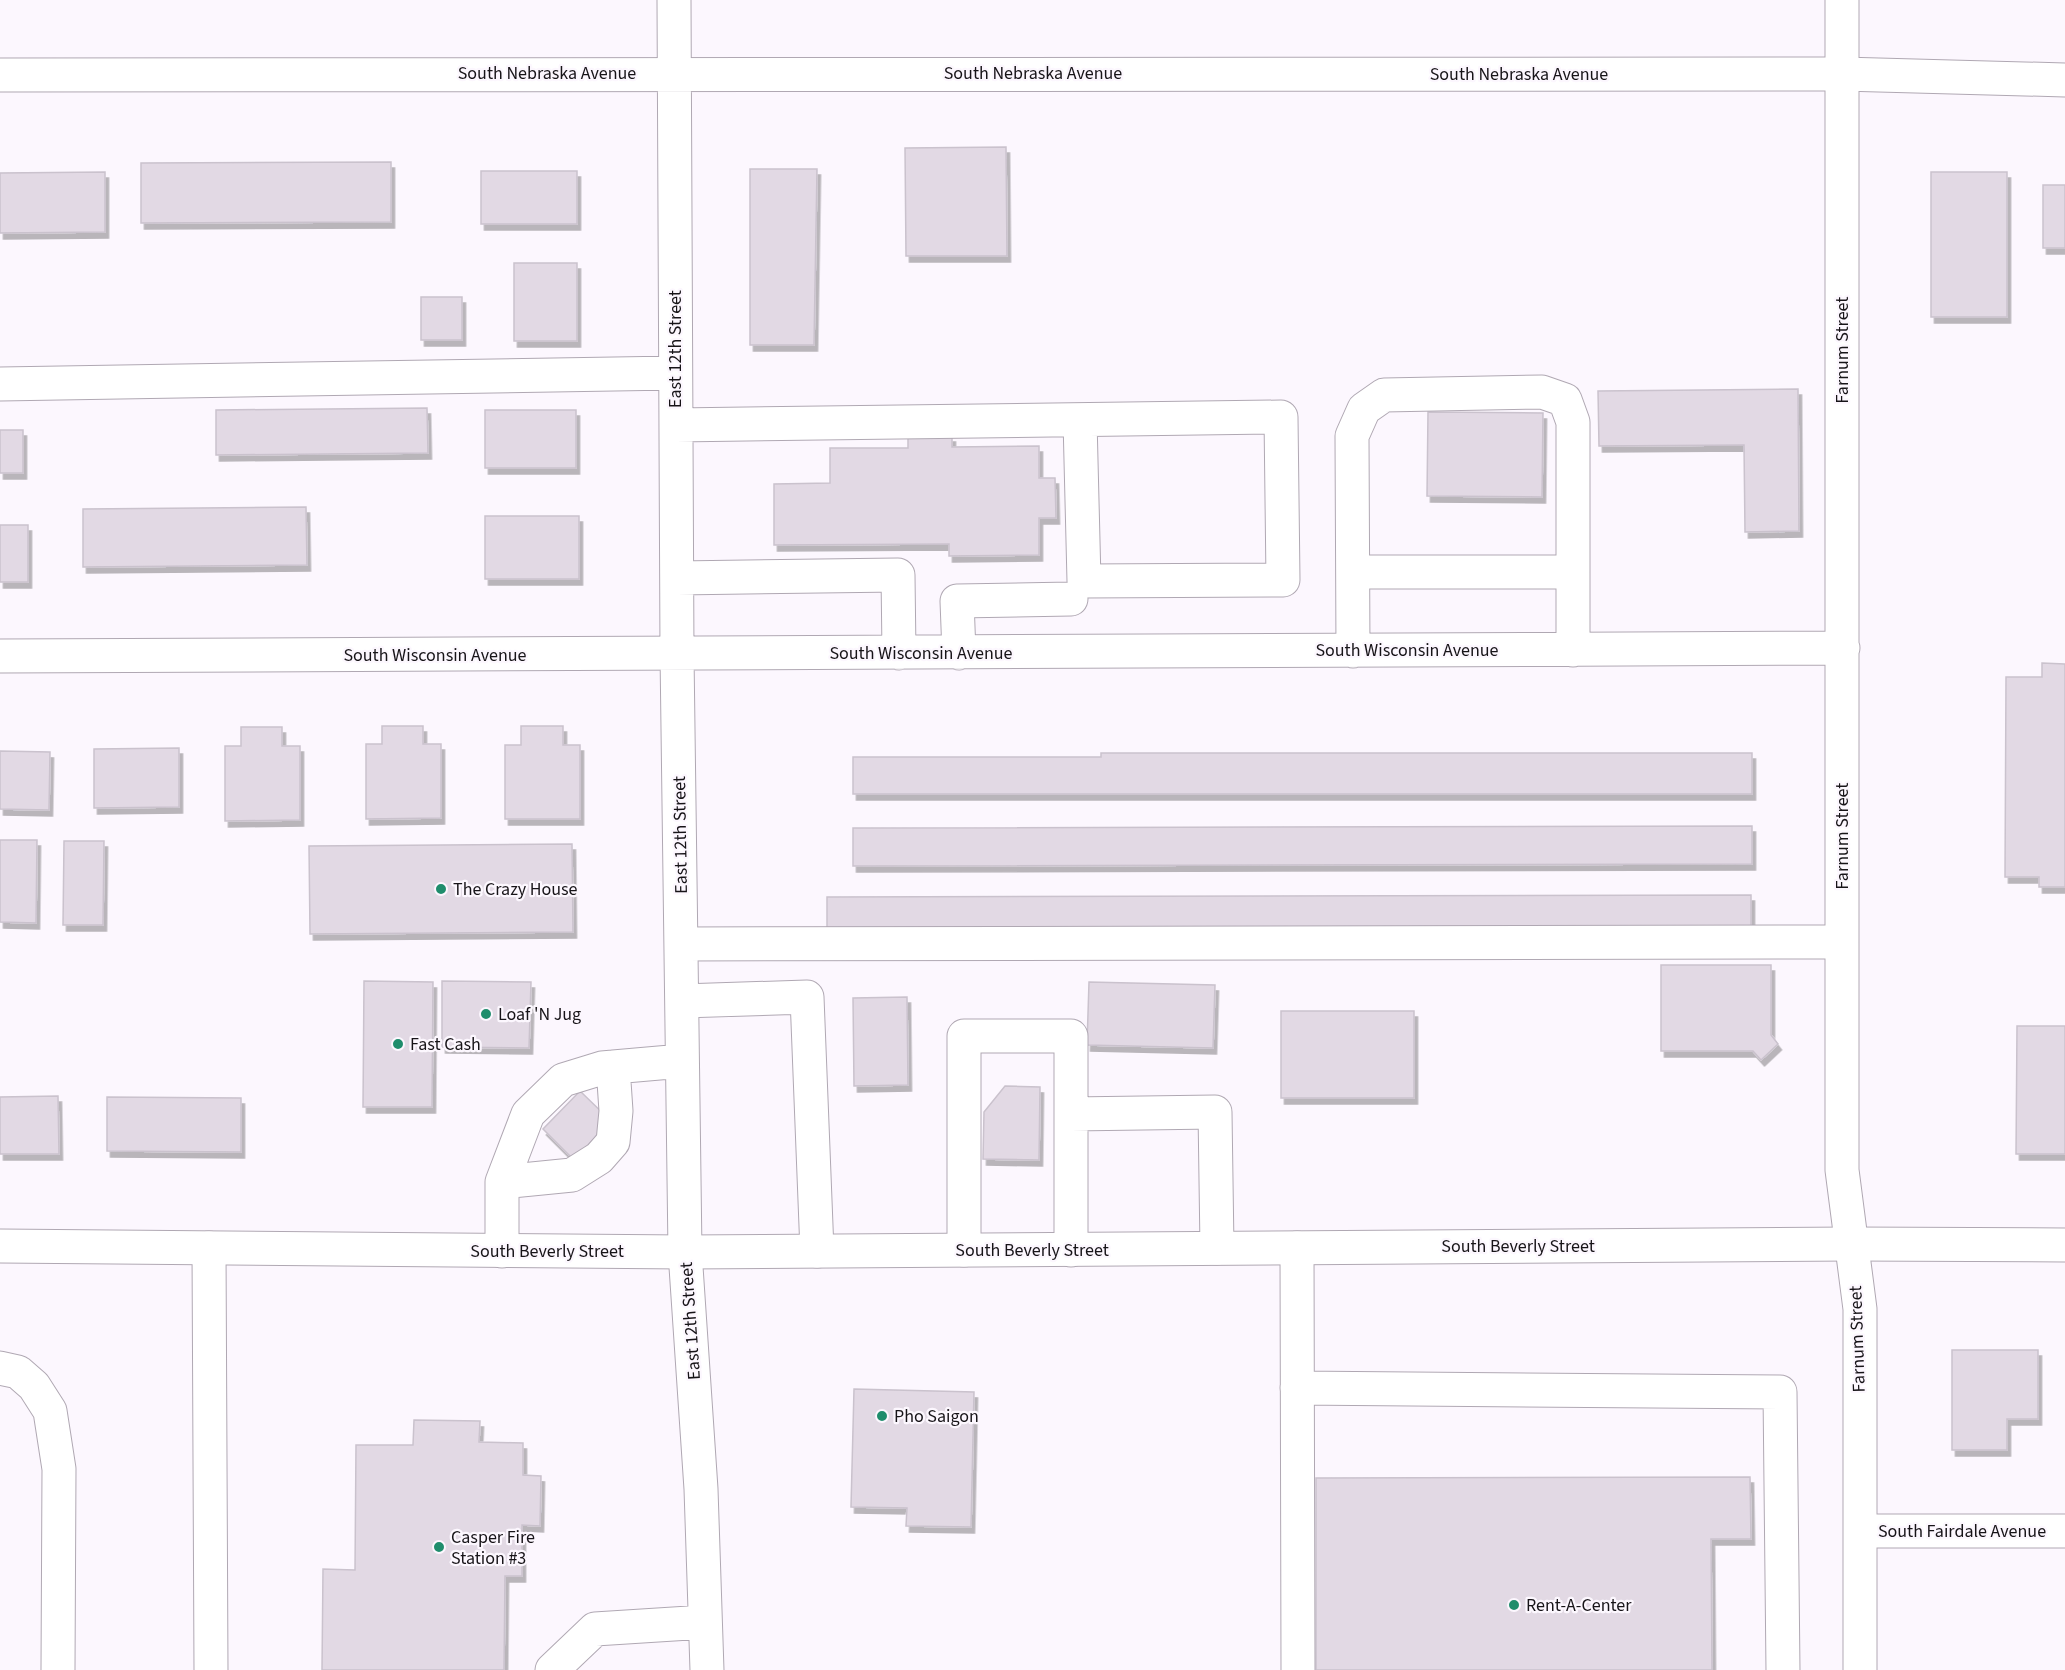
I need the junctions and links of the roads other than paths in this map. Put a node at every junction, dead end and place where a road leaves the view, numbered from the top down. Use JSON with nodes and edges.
{"nodes":[{"id":1,"x":674,"y":0,"type":"edge"},
{"id":2,"x":1842,"y":0,"type":"edge"},
{"id":3,"x":673,"y":73,"type":"junction"},
{"id":4,"x":1842,"y":74,"type":"junction"},
{"id":5,"x":0,"y":75,"type":"edge"},
{"id":6,"x":2065,"y":80,"type":"edge"},
{"id":7,"x":675,"y":373,"type":"junction"},
{"id":8,"x":0,"y":384,"type":"edge"},
{"id":9,"x":1080,"y":420,"type":"junction"},
{"id":10,"x":676,"y":425,"type":"junction"},
{"id":11,"x":1353,"y":572,"type":"junction"},
{"id":12,"x":1573,"y":572,"type":"junction"},
{"id":13,"x":677,"y":578,"type":"junction"},
{"id":14,"x":1077,"y":590,"type":"junction"},
{"id":15,"x":1843,"y":648,"type":"junction"},
{"id":16,"x":1573,"y":650,"type":"junction"},
{"id":17,"x":1353,"y":651,"type":"junction"},
{"id":18,"x":959,"y":652,"type":"junction"},
{"id":19,"x":1072,"y":652,"type":"junction"},
{"id":20,"x":899,"y":653,"type":"junction"},
{"id":21,"x":677,"y":654,"type":"junction"},
{"id":22,"x":0,"y":656,"type":"edge"},
{"id":23,"x":1842,"y":942,"type":"junction"},
{"id":24,"x":681,"y":944,"type":"junction"},
{"id":25,"x":682,"y":1001,"type":"junction"},
{"id":26,"x":682,"y":1061,"type":"junction"},
{"id":27,"x":613,"y":1067,"type":"junction"},
{"id":28,"x":1071,"y":1114,"type":"junction"},
{"id":29,"x":502,"y":1182,"type":"junction"},
{"id":30,"x":1851,"y":1244,"type":"junction"},
{"id":31,"x":2065,"y":1245,"type":"edge"},
{"id":32,"x":0,"y":1246,"type":"edge"},
{"id":33,"x":209,"y":1248,"type":"junction"},
{"id":34,"x":1217,"y":1248,"type":"junction"},
{"id":35,"x":1297,"y":1248,"type":"junction"},
{"id":36,"x":964,"y":1250,"type":"junction"},
{"id":37,"x":1071,"y":1250,"type":"junction"},
{"id":38,"x":502,"y":1251,"type":"junction"},
{"id":39,"x":817,"y":1251,"type":"junction"},
{"id":40,"x":685,"y":1252,"type":"junction"},
{"id":41,"x":0,"y":1368,"type":"edge"},
{"id":42,"x":1297,"y":1388,"type":"junction"},
{"id":43,"x":1860,"y":1531,"type":"junction"},
{"id":44,"x":2065,"y":1531,"type":"edge"},
{"id":45,"x":705,"y":1622,"type":"junction"},
{"id":46,"x":58,"y":1670,"type":"edge"},
{"id":47,"x":211,"y":1670,"type":"edge"},
{"id":48,"x":552,"y":1670,"type":"edge"},
{"id":49,"x":707,"y":1670,"type":"edge"},
{"id":50,"x":1298,"y":1670,"type":"edge"},
{"id":51,"x":1783,"y":1670,"type":"edge"},
{"id":52,"x":1860,"y":1670,"type":"edge"}],
"edges":[{"from":1,"to":3,"type":"street","name":"East 12th Street"},
{"from":2,"to":4,"type":"street","name":"Farnum Street"},
{"from":3,"to":4,"type":"street","name":"South Nebraska Avenue"},
{"from":3,"to":5,"type":"street","name":"South Nebraska Avenue"},
{"from":3,"to":7,"type":"street","name":"East 12th Street"},
{"from":4,"to":6,"type":"street","name":"South Nebraska Avenue"},
{"from":4,"to":15,"type":"street","name":"Farnum Street"},
{"from":7,"to":8,"type":"street"},
{"from":7,"to":10,"type":"street","name":"East 12th Street"},
{"from":9,"to":10,"type":"street"},
{"from":9,"to":14,"type":"street"},
{"from":9,"to":14,"type":"street"},
{"from":10,"to":13,"type":"street","name":"East 12th Street"},
{"from":11,"to":12,"type":"street"},
{"from":11,"to":12,"type":"street"},
{"from":11,"to":17,"type":"street"},
{"from":12,"to":16,"type":"street"},
{"from":13,"to":20,"type":"street"},
{"from":13,"to":21,"type":"street","name":"East 12th Street"},
{"from":14,"to":18,"type":"street"},
{"from":14,"to":19,"type":"street"},
{"from":15,"to":16,"type":"street","name":"South Wisconsin Avenue"},
{"from":15,"to":23,"type":"street","name":"Farnum Street"},
{"from":16,"to":17,"type":"street","name":"South Wisconsin Avenue"},
{"from":17,"to":19,"type":"street","name":"South Wisconsin Avenue"},
{"from":18,"to":19,"type":"street","name":"South Wisconsin Avenue"},
{"from":18,"to":20,"type":"street","name":"South Wisconsin Avenue"},
{"from":20,"to":21,"type":"street","name":"South Wisconsin Avenue"},
{"from":21,"to":22,"type":"street","name":"South Wisconsin Avenue"},
{"from":21,"to":24,"type":"street","name":"East 12th Street"},
{"from":23,"to":24,"type":"street"},
{"from":23,"to":30,"type":"street","name":"Farnum Street"},
{"from":24,"to":25,"type":"street","name":"East 12th Street"},
{"from":25,"to":26,"type":"street","name":"East 12th Street"},
{"from":25,"to":39,"type":"street"},
{"from":26,"to":27,"type":"street"},
{"from":26,"to":40,"type":"street","name":"East 12th Street"},
{"from":27,"to":29,"type":"street"},
{"from":27,"to":29,"type":"street"},
{"from":28,"to":34,"type":"street"},
{"from":28,"to":36,"type":"street"},
{"from":28,"to":37,"type":"street"},
{"from":29,"to":38,"type":"street"},
{"from":30,"to":31,"type":"street","name":"South Beverly Street"},
{"from":30,"to":35,"type":"street","name":"South Beverly Street"},
{"from":30,"to":43,"type":"street","name":"Farnum Street"},
{"from":32,"to":33,"type":"street","name":"South Beverly Street"},
{"from":33,"to":38,"type":"street","name":"South Beverly Street"},
{"from":33,"to":47,"type":"street"},
{"from":34,"to":35,"type":"street","name":"South Beverly Street"},
{"from":34,"to":37,"type":"street","name":"South Beverly Street"},
{"from":35,"to":42,"type":"street"},
{"from":36,"to":37,"type":"street","name":"South Beverly Street"},
{"from":36,"to":39,"type":"street","name":"South Beverly Street"},
{"from":38,"to":40,"type":"street","name":"South Beverly Street"},
{"from":39,"to":40,"type":"street","name":"South Beverly Street"},
{"from":40,"to":45,"type":"street","name":"East 12th Street"},
{"from":41,"to":46,"type":"street"},
{"from":42,"to":50,"type":"street"},
{"from":42,"to":51,"type":"street"},
{"from":43,"to":44,"type":"street","name":"South Fairdale Avenue"},
{"from":43,"to":52,"type":"street","name":"Farnum Street"},
{"from":45,"to":48,"type":"street"},
{"from":45,"to":49,"type":"street","name":"East 12th Street"}]}
